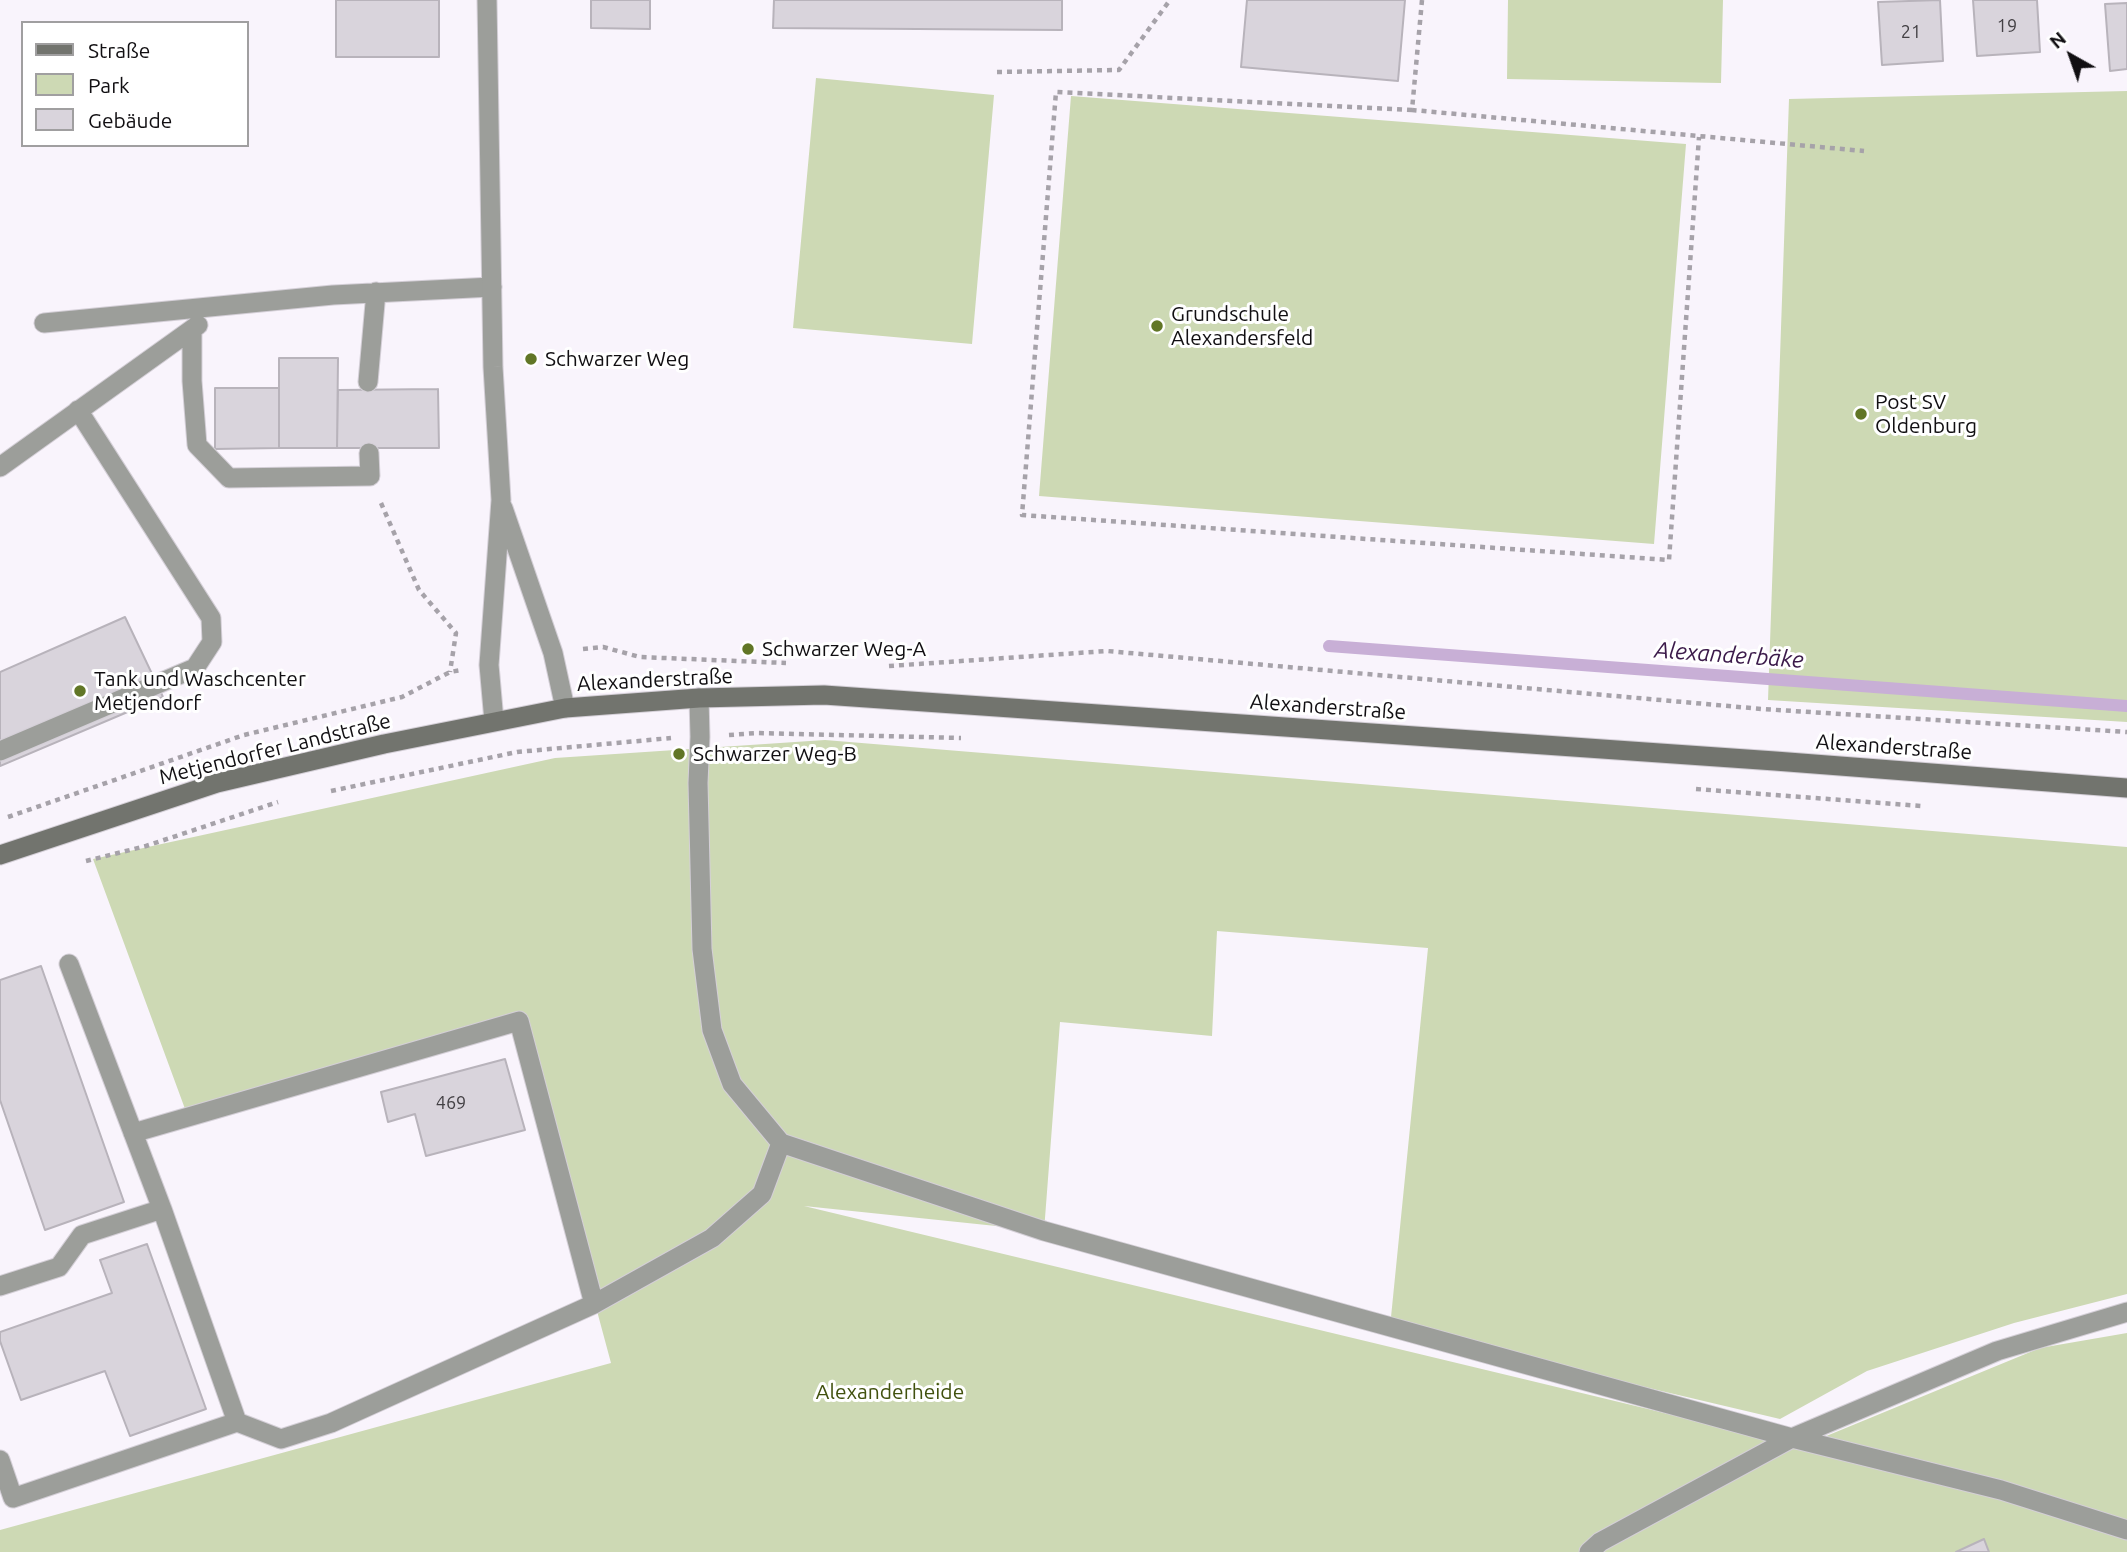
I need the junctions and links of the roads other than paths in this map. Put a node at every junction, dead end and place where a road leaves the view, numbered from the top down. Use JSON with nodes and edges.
{"nodes":[{"id":1,"x":487,"y":0,"type":"edge"},
{"id":2,"x":492,"y":287,"type":"junction"},
{"id":3,"x":376,"y":292,"type":"junction"},
{"id":4,"x":226,"y":305,"type":"junction"},
{"id":5,"x":44,"y":323,"type":"dead end"},
{"id":6,"x":192,"y":330,"type":"junction"},
{"id":7,"x":368,"y":382,"type":"dead end"},
{"id":8,"x":79,"y":410,"type":"junction"},
{"id":9,"x":369,"y":453,"type":"dead end"},
{"id":10,"x":0,"y":467,"type":"edge"},
{"id":11,"x":500,"y":500,"type":"junction"},
{"id":12,"x":699,"y":698,"type":"junction"},
{"id":13,"x":565,"y":708,"type":"junction"},
{"id":14,"x":526,"y":714,"type":"joint"},
{"id":15,"x":494,"y":721,"type":"junction"},
{"id":16,"x":0,"y":751,"type":"edge"},
{"id":17,"x":2127,"y":788,"type":"edge"},
{"id":18,"x":0,"y":855,"type":"edge"},
{"id":19,"x":69,"y":964,"type":"dead end"},
{"id":20,"x":133,"y":1133,"type":"junction"},
{"id":21,"x":781,"y":1143,"type":"junction"},
{"id":22,"x":162,"y":1209,"type":"junction"},
{"id":23,"x":0,"y":1286,"type":"edge"},
{"id":24,"x":594,"y":1304,"type":"junction"},
{"id":25,"x":2127,"y":1312,"type":"edge"},
{"id":26,"x":237,"y":1422,"type":"junction"},
{"id":27,"x":1792,"y":1438,"type":"junction"},
{"id":28,"x":0,"y":1460,"type":"edge"},
{"id":29,"x":2127,"y":1530,"type":"edge"},
{"id":30,"x":1589,"y":1552,"type":"edge"}],
"edges":[{"from":1,"to":2,"type":"street"},
{"from":2,"to":3,"type":"street"},
{"from":2,"to":11,"type":"street"},
{"from":3,"to":4,"type":"street"},
{"from":3,"to":7,"type":"street"},
{"from":4,"to":5,"type":"street"},
{"from":4,"to":6,"type":"street"},
{"from":6,"to":8,"type":"street"},
{"from":6,"to":9,"type":"street"},
{"from":8,"to":10,"type":"street"},
{"from":8,"to":16,"type":"street"},
{"from":11,"to":13,"type":"street"},
{"from":11,"to":15,"type":"street"},
{"from":12,"to":13,"type":"main road","name":"Alexanderstraße"},
{"from":12,"to":17,"type":"main road","name":"Alexanderstraße"},
{"from":12,"to":21,"type":"street"},
{"from":13,"to":14,"type":"main road","name":"Alexanderstraße"},
{"from":14,"to":15,"type":"main road","name":"Metjendorfer Landstraße"},
{"from":15,"to":18,"type":"main road","name":"Metjendorfer Landstraße"},
{"from":19,"to":20,"type":"street"},
{"from":20,"to":22,"type":"street"},
{"from":20,"to":24,"type":"street"},
{"from":21,"to":24,"type":"street"},
{"from":21,"to":27,"type":"street"},
{"from":22,"to":23,"type":"street"},
{"from":22,"to":26,"type":"street"},
{"from":24,"to":26,"type":"street"},
{"from":25,"to":27,"type":"street"},
{"from":26,"to":28,"type":"street"},
{"from":27,"to":29,"type":"street"},
{"from":27,"to":30,"type":"street"}]}
